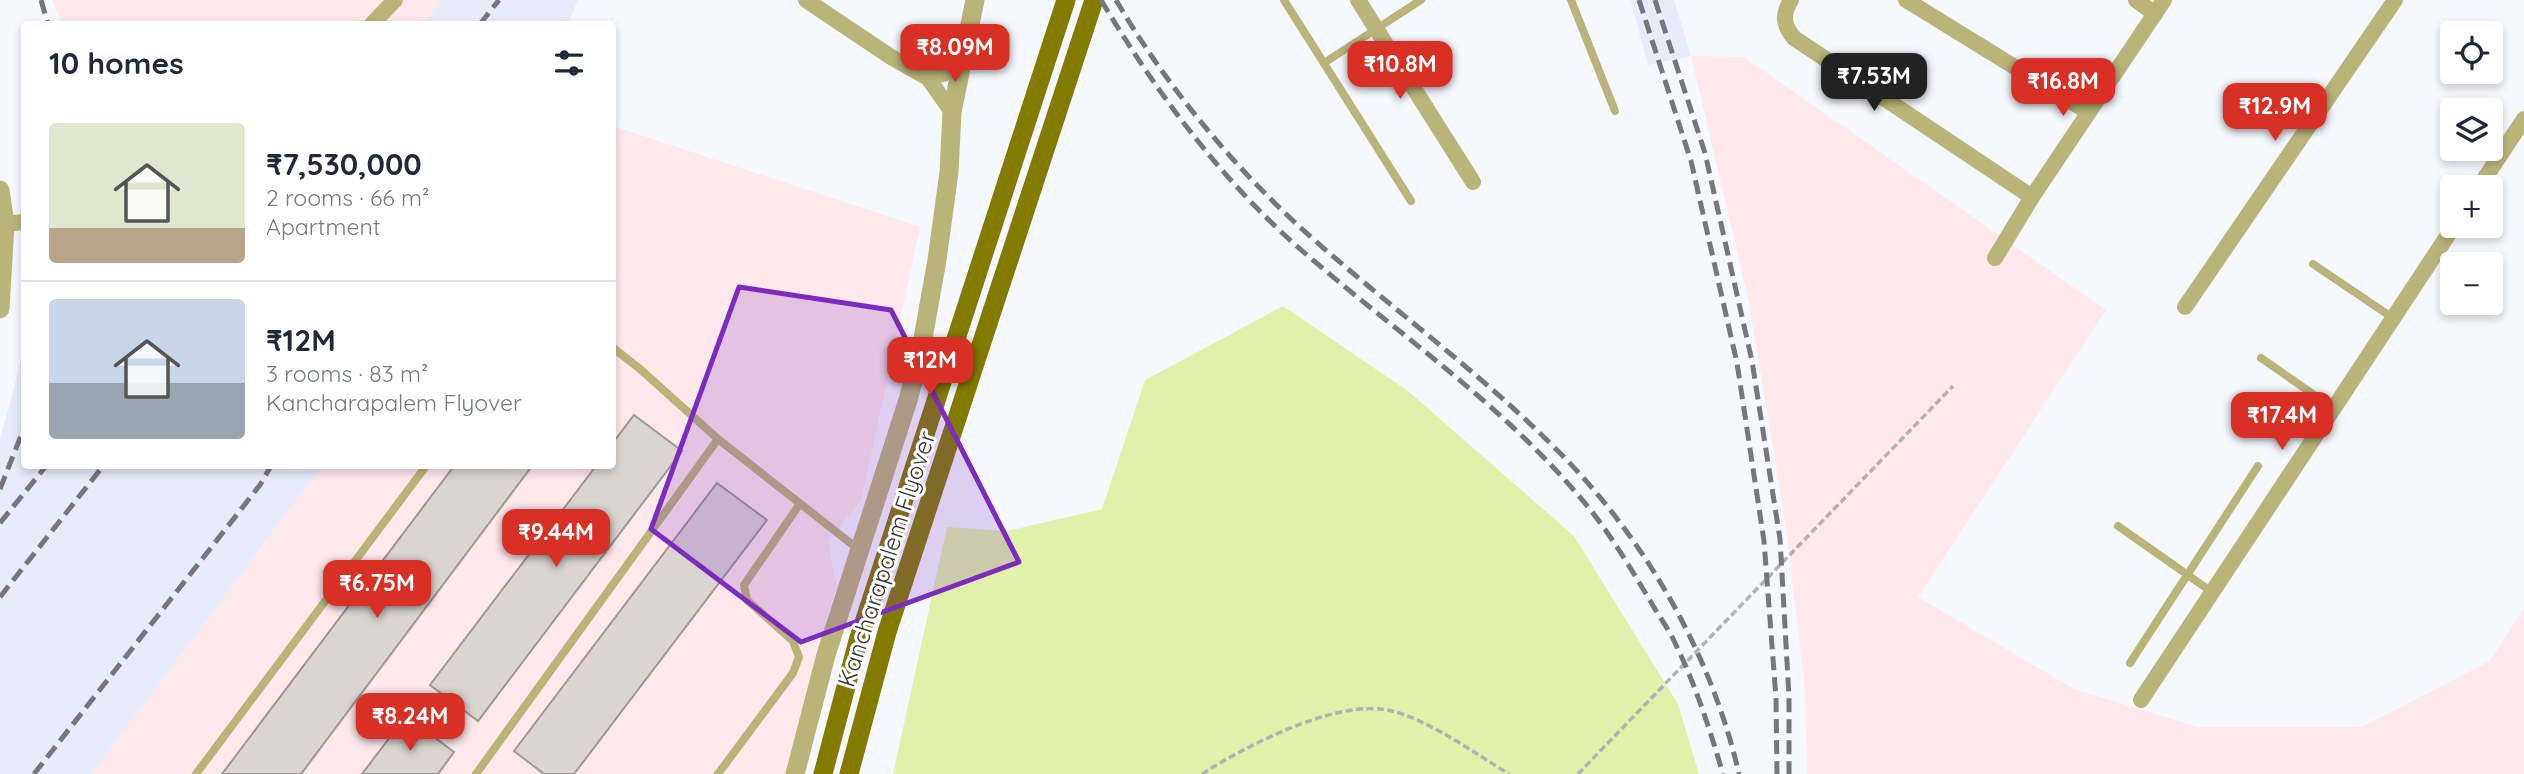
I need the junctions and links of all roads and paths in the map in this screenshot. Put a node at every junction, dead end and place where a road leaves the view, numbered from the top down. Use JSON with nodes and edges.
{"nodes":[{"id":1,"x":395,"y":0,"type":"edge"},
{"id":2,"x":806,"y":0,"type":"edge"},
{"id":3,"x":975,"y":0,"type":"edge"},
{"id":4,"x":1066,"y":0,"type":"edge"},
{"id":5,"x":1094,"y":0,"type":"edge"},
{"id":6,"x":1284,"y":0,"type":"edge"},
{"id":7,"x":1358,"y":0,"type":"edge"},
{"id":8,"x":1421,"y":0,"type":"edge"},
{"id":9,"x":1571,"y":0,"type":"edge"},
{"id":10,"x":1791,"y":0,"type":"edge"},
{"id":11,"x":1906,"y":0,"type":"edge"},
{"id":12,"x":2136,"y":0,"type":"edge"},
{"id":13,"x":2395,"y":0,"type":"edge"},
{"id":14,"x":2160,"y":7,"type":"edge"},
{"id":15,"x":375,"y":21,"type":"edge"},
{"id":16,"x":1377,"y":30,"type":"junction"},
{"id":17,"x":1324,"y":63,"type":"junction"},
{"id":18,"x":960,"y":69,"type":"junction"},
{"id":19,"x":928,"y":78,"type":"junction"},
{"id":20,"x":1615,"y":111,"type":"dead end"},
{"id":21,"x":951,"y":112,"type":"junction"},
{"id":22,"x":2088,"y":112,"type":"junction"},
{"id":23,"x":2524,"y":120,"type":"edge"},
{"id":24,"x":2487,"y":175,"type":"edge"},
{"id":25,"x":1473,"y":182,"type":"dead end"},
{"id":26,"x":0,"y":190,"type":"edge"},
{"id":27,"x":2032,"y":197,"type":"junction"},
{"id":28,"x":1411,"y":201,"type":"dead end"},
{"id":29,"x":15,"y":223,"type":"edge"},
{"id":30,"x":2446,"y":238,"type":"edge"},
{"id":31,"x":1995,"y":258,"type":"dead end"},
{"id":32,"x":2313,"y":264,"type":"dead end"},
{"id":33,"x":2185,"y":307,"type":"dead end"},
{"id":34,"x":0,"y":309,"type":"edge"},
{"id":35,"x":2393,"y":318,"type":"junction"},
{"id":36,"x":616,"y":350,"type":"edge"},
{"id":37,"x":2261,"y":358,"type":"dead end"},
{"id":38,"x":1953,"y":386,"type":"dead end"},
{"id":39,"x":2333,"y":408,"type":"junction"},
{"id":40,"x":718,"y":439,"type":"junction"},
{"id":41,"x":2258,"y":466,"type":"dead end"},
{"id":42,"x":424,"y":469,"type":"edge"},
{"id":43,"x":799,"y":505,"type":"junction"},
{"id":44,"x":2118,"y":526,"type":"dead end"},
{"id":45,"x":860,"y":551,"type":"junction"},
{"id":46,"x":2188,"y":574,"type":"junction"},
{"id":47,"x":2212,"y":592,"type":"junction"},
{"id":48,"x":2130,"y":663,"type":"dead end"},
{"id":49,"x":2141,"y":700,"type":"dead end"},
{"id":50,"x":196,"y":774,"type":"edge"},
{"id":51,"x":476,"y":774,"type":"edge"},
{"id":52,"x":718,"y":774,"type":"edge"},
{"id":53,"x":795,"y":774,"type":"edge"},
{"id":54,"x":823,"y":774,"type":"edge"},
{"id":55,"x":849,"y":774,"type":"edge"},
{"id":56,"x":1202,"y":774,"type":"edge"},
{"id":57,"x":1510,"y":774,"type":"edge"},
{"id":58,"x":1578,"y":774,"type":"edge"}],
"edges":[{"from":1,"to":15,"type":"street"},
{"from":2,"to":19,"type":"street"},
{"from":3,"to":18,"type":"street"},
{"from":4,"to":54,"type":"main road","name":"Kancharapalem Flyover"},
{"from":5,"to":55,"type":"main road","name":"Kancharapalem Flyover"},
{"from":6,"to":17,"type":"lane"},
{"from":7,"to":16,"type":"street"},
{"from":8,"to":16,"type":"lane"},
{"from":9,"to":20,"type":"lane"},
{"from":10,"to":27,"type":"street"},
{"from":11,"to":22,"type":"street"},
{"from":12,"to":14,"type":"street"},
{"from":13,"to":33,"type":"street"},
{"from":14,"to":22,"type":"street"},
{"from":16,"to":17,"type":"lane"},
{"from":16,"to":25,"type":"street"},
{"from":17,"to":28,"type":"lane"},
{"from":18,"to":19,"type":"street"},
{"from":18,"to":21,"type":"street"},
{"from":19,"to":21,"type":"street"},
{"from":21,"to":45,"type":"street"},
{"from":22,"to":27,"type":"street"},
{"from":23,"to":24,"type":"street"},
{"from":26,"to":29,"type":"street"},
{"from":27,"to":31,"type":"street"},
{"from":29,"to":34,"type":"street"},
{"from":30,"to":35,"type":"street"},
{"from":32,"to":35,"type":"lane"},
{"from":35,"to":39,"type":"street"},
{"from":36,"to":40,"type":"lane"},
{"from":37,"to":39,"type":"lane"},
{"from":38,"to":58,"type":"path"},
{"from":39,"to":47,"type":"street"},
{"from":40,"to":43,"type":"lane"},
{"from":40,"to":51,"type":"lane"},
{"from":41,"to":46,"type":"lane"},
{"from":42,"to":50,"type":"lane"},
{"from":43,"to":45,"type":"lane"},
{"from":43,"to":52,"type":"lane"},
{"from":44,"to":46,"type":"lane"},
{"from":45,"to":53,"type":"street"},
{"from":46,"to":47,"type":"lane"},
{"from":46,"to":48,"type":"lane"},
{"from":47,"to":49,"type":"street"},
{"from":56,"to":57,"type":"path"}]}
